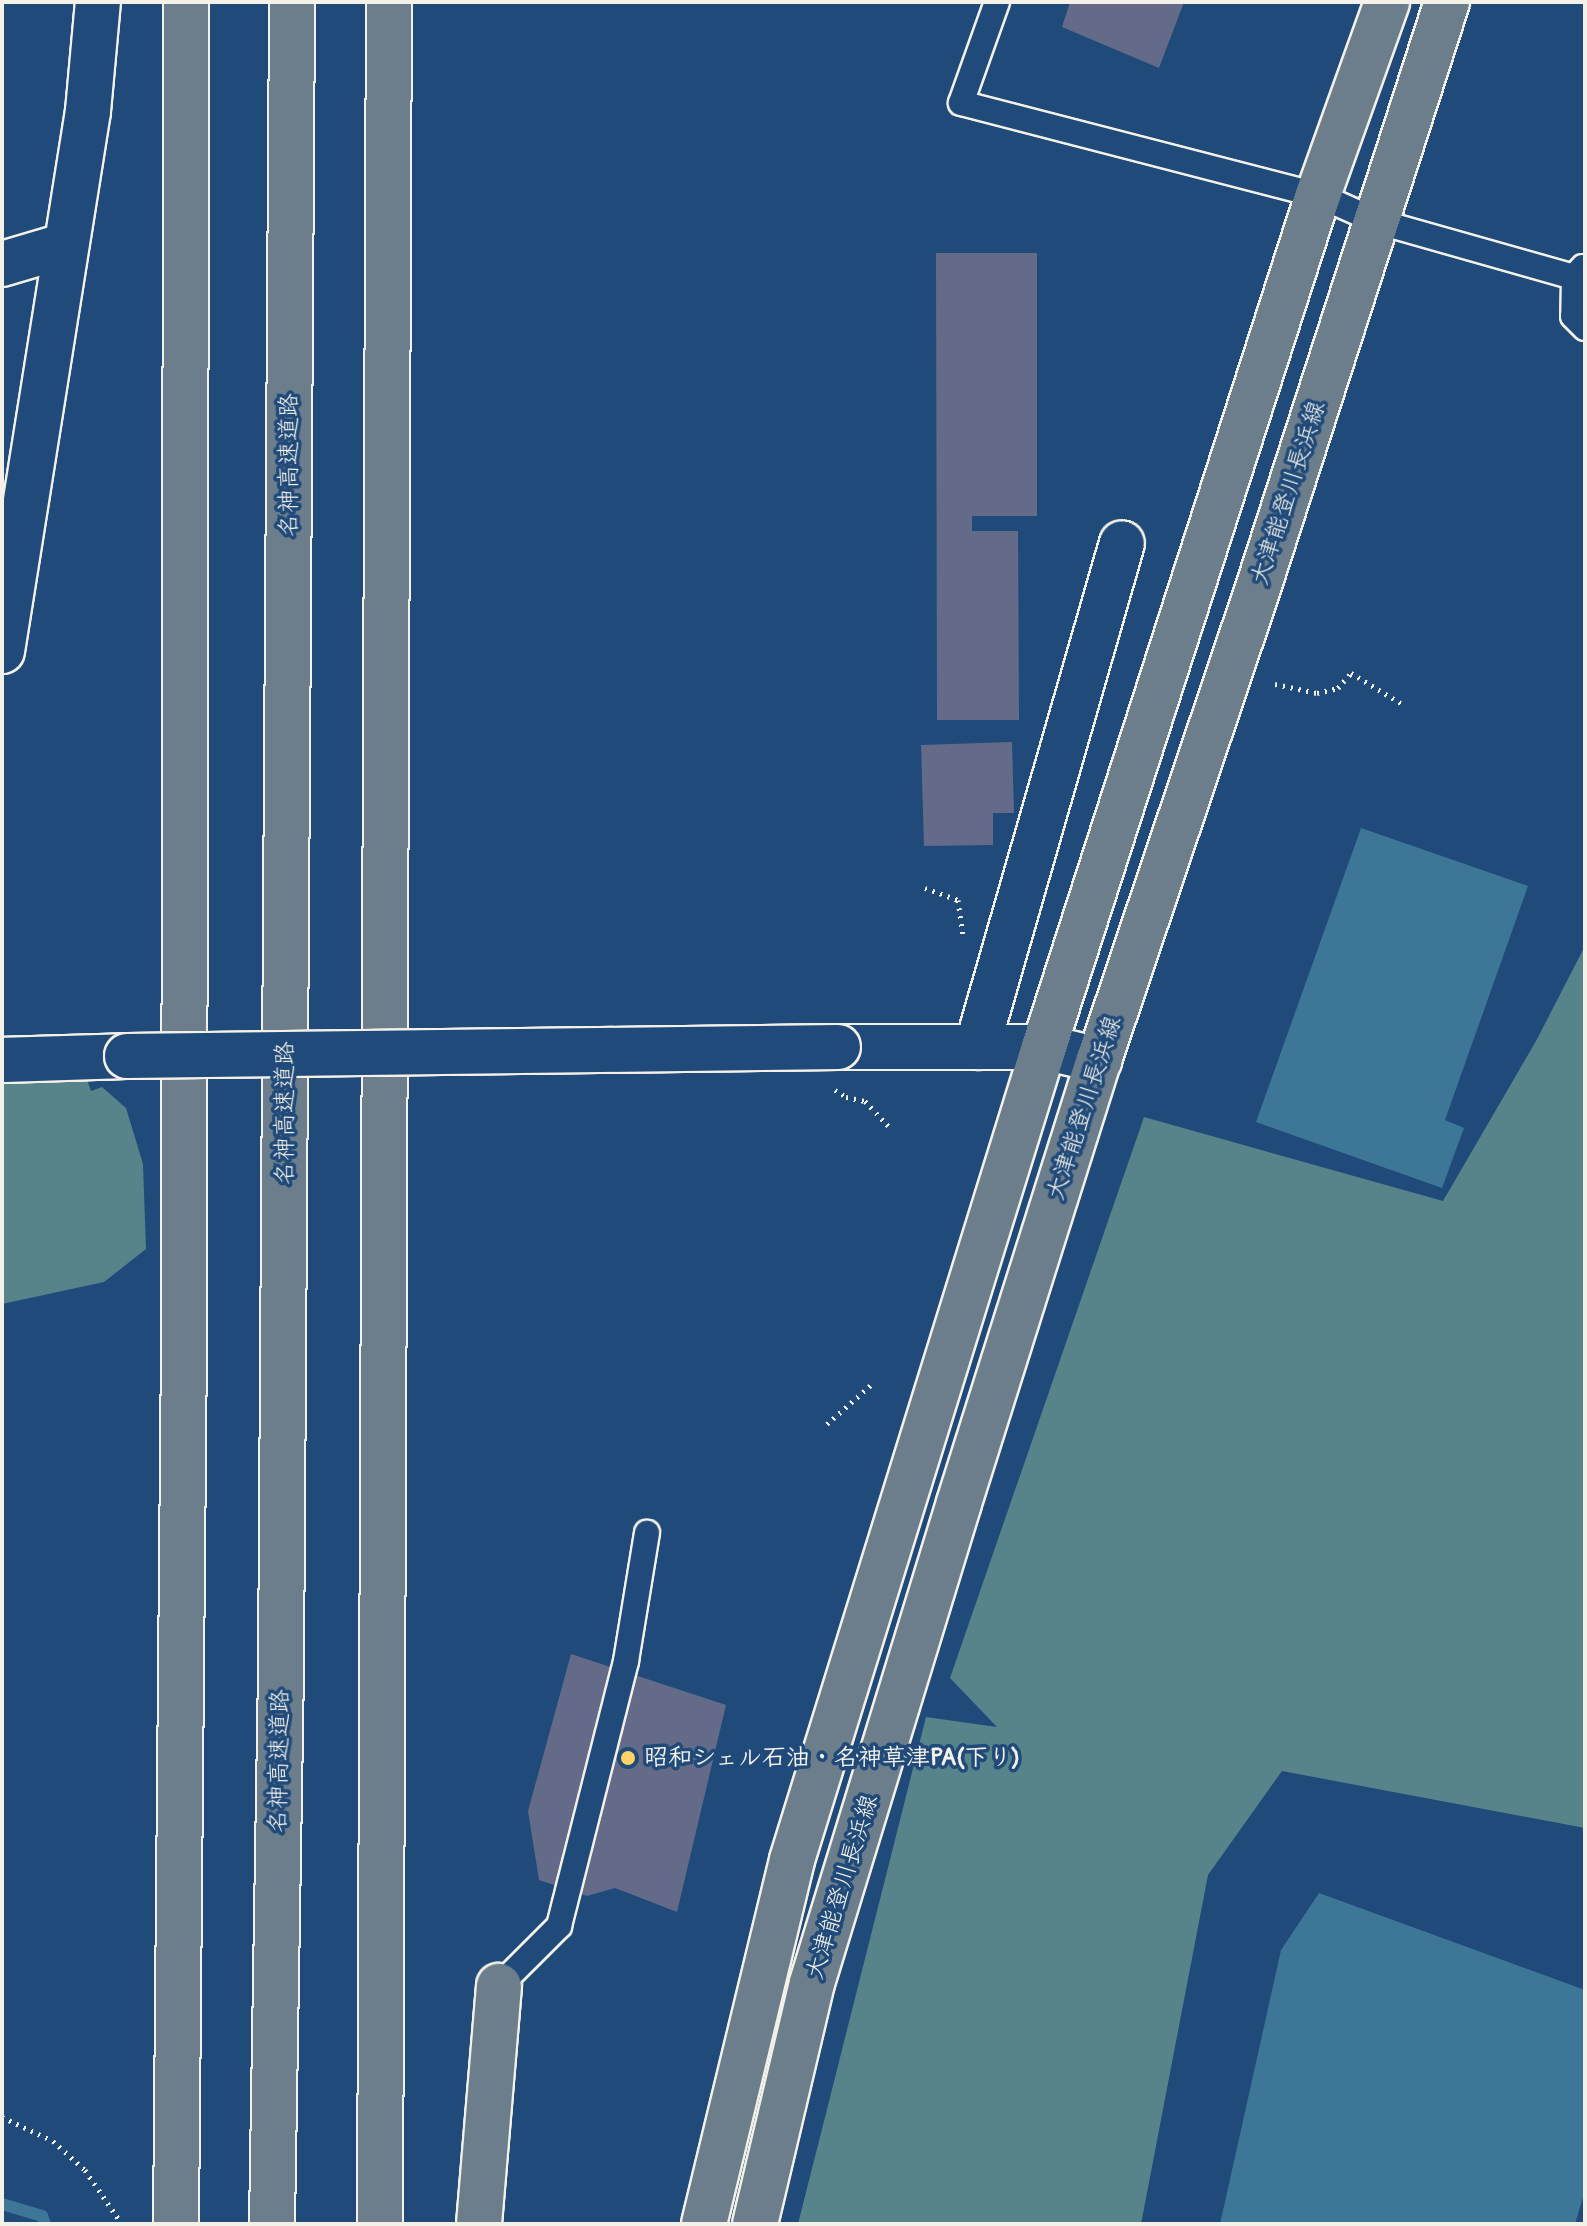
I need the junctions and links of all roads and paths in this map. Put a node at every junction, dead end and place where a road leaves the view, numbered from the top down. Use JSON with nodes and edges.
{"nodes":[{"id":1,"x":98,"y":2,"type":"edge"},
{"id":2,"x":186,"y":2,"type":"edge"},
{"id":3,"x":389,"y":2,"type":"edge"},
{"id":4,"x":997,"y":2,"type":"edge"},
{"id":5,"x":1387,"y":2,"type":"edge"},
{"id":6,"x":1447,"y":2,"type":"edge"},
{"id":7,"x":292,"y":3,"type":"edge"},
{"id":8,"x":1318,"y":195,"type":"junction"},
{"id":9,"x":1376,"y":221,"type":"junction"},
{"id":10,"x":66,"y":245,"type":"junction"},
{"id":11,"x":2,"y":264,"type":"edge"},
{"id":12,"x":1579,"y":271,"type":"edge"},
{"id":13,"x":1585,"y":328,"type":"edge"},
{"id":14,"x":12,"y":512,"type":"edge"},
{"id":15,"x":1122,"y":543,"type":"dead end"},
{"id":16,"x":2,"y":651,"type":"edge"},
{"id":17,"x":1275,"y":684,"type":"dead end"},
{"id":18,"x":1402,"y":704,"type":"dead end"},
{"id":19,"x":977,"y":1047,"type":"junction"},
{"id":20,"x":1044,"y":1047,"type":"junction"},
{"id":21,"x":2,"y":1060,"type":"edge"},
{"id":22,"x":1099,"y":1060,"type":"junction"},
{"id":23,"x":830,"y":1064,"type":"junction"},
{"id":24,"x":888,"y":1126,"type":"dead end"},
{"id":25,"x":872,"y":1384,"type":"dead end"},
{"id":26,"x":827,"y":1424,"type":"dead end"},
{"id":27,"x":647,"y":1533,"type":"dead end"},
{"id":28,"x":499,"y":1986,"type":"joint"},
{"id":29,"x":2,"y":2117,"type":"edge"},
{"id":30,"x":122,"y":2224,"type":"edge"},
{"id":31,"x":176,"y":2224,"type":"edge"},
{"id":32,"x":272,"y":2224,"type":"edge"},
{"id":33,"x":380,"y":2224,"type":"edge"},
{"id":34,"x":479,"y":2224,"type":"edge"},
{"id":35,"x":704,"y":2224,"type":"edge"},
{"id":36,"x":755,"y":2224,"type":"edge"}],
"edges":[{"from":1,"to":10,"type":"street"},
{"from":2,"to":31,"type":"main road"},
{"from":3,"to":33,"type":"main road"},
{"from":4,"to":8,"type":"lane"},
{"from":5,"to":8,"type":"main road","name":"大津能登川長浜線"},
{"from":6,"to":9,"type":"main road","name":"大津能登川長浜線"},
{"from":7,"to":32,"type":"main road","name":"名神高速道路"},
{"from":8,"to":9,"type":"lane"},
{"from":8,"to":20,"type":"main road","name":"大津能登川長浜線"},
{"from":9,"to":12,"type":"lane"},
{"from":9,"to":22,"type":"main road","name":"大津能登川長浜線"},
{"from":10,"to":11,"type":"street"},
{"from":10,"to":14,"type":"street"},
{"from":12,"to":13,"type":"lane"},
{"from":14,"to":16,"type":"street"},
{"from":15,"to":19,"type":"street"},
{"from":17,"to":18,"type":"path"},
{"from":19,"to":20,"type":"street"},
{"from":19,"to":23,"type":"street"},
{"from":20,"to":22,"type":"street"},
{"from":20,"to":35,"type":"main road","name":"大津能登川長浜線"},
{"from":21,"to":23,"type":"street","bridge":true},
{"from":22,"to":36,"type":"main road","name":"大津能登川長浜線"},
{"from":23,"to":24,"type":"path"},
{"from":25,"to":26,"type":"path"},
{"from":27,"to":28,"type":"lane"},
{"from":28,"to":34,"type":"main road"},
{"from":29,"to":30,"type":"path"}]}
